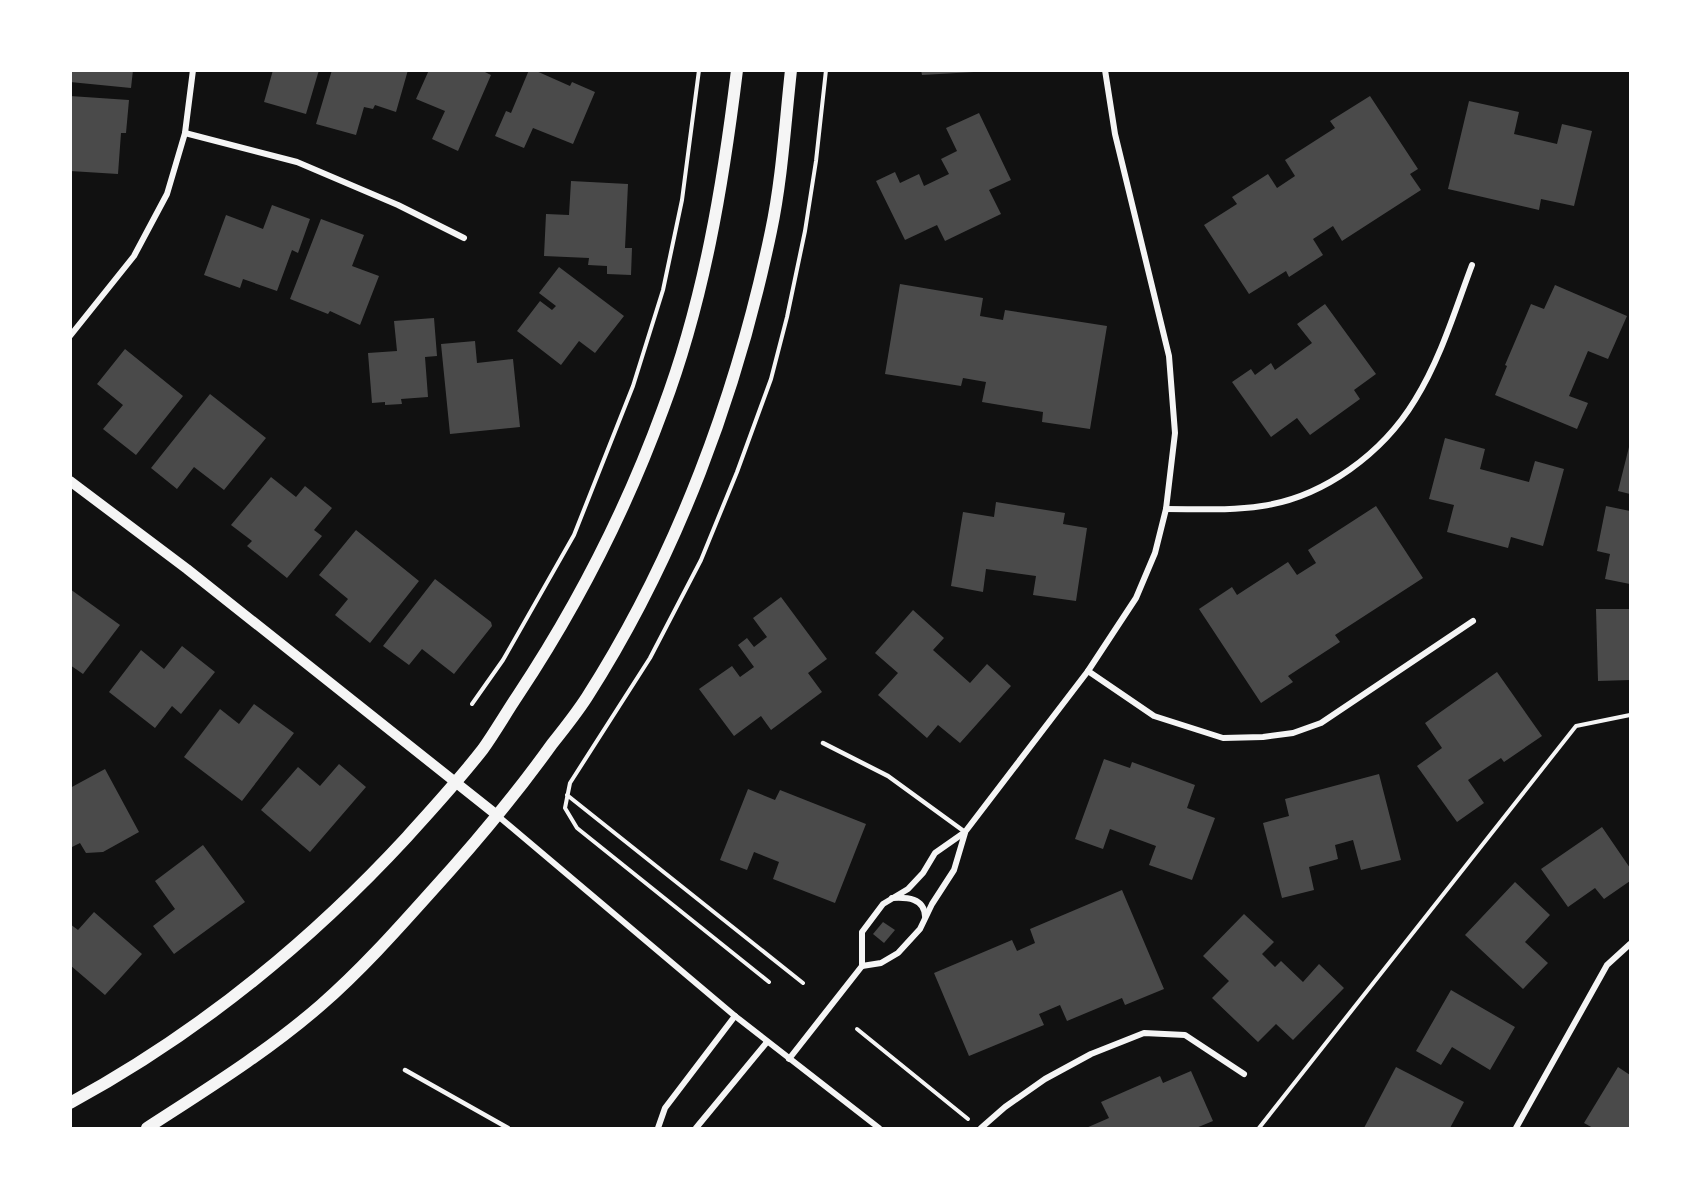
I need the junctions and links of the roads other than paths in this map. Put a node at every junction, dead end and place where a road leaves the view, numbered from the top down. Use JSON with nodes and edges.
{"nodes":[{"id":1,"x":193,"y":70,"type":"edge"},
{"id":2,"x":737,"y":70,"type":"edge"},
{"id":3,"x":791,"y":70,"type":"edge"},
{"id":4,"x":1105,"y":70,"type":"edge"},
{"id":5,"x":185,"y":133,"type":"junction"},
{"id":6,"x":464,"y":238,"type":"dead end"},
{"id":7,"x":1473,"y":265,"type":"dead end"},
{"id":8,"x":70,"y":336,"type":"edge"},
{"id":9,"x":70,"y":481,"type":"edge"},
{"id":10,"x":1166,"y":509,"type":"junction"},
{"id":11,"x":1473,"y":621,"type":"dead end"},
{"id":12,"x":1088,"y":671,"type":"junction"},
{"id":13,"x":823,"y":743,"type":"dead end"},
{"id":14,"x":455,"y":783,"type":"junction"},
{"id":15,"x":498,"y":816,"type":"junction"},
{"id":16,"x":966,"y":832,"type":"junction"},
{"id":17,"x":891,"y":898,"type":"junction"},
{"id":18,"x":925,"y":920,"type":"junction"},
{"id":19,"x":1630,"y":944,"type":"edge"},
{"id":20,"x":862,"y":966,"type":"junction"},
{"id":21,"x":735,"y":1016,"type":"junction"},
{"id":22,"x":767,"y":1042,"type":"junction"},
{"id":23,"x":789,"y":1059,"type":"junction"},
{"id":24,"x":405,"y":1070,"type":"dead end"},
{"id":25,"x":1244,"y":1074,"type":"dead end"},
{"id":26,"x":70,"y":1103,"type":"edge"},
{"id":27,"x":147,"y":1128,"type":"edge"},
{"id":28,"x":508,"y":1128,"type":"edge"},
{"id":29,"x":658,"y":1128,"type":"edge"},
{"id":30,"x":696,"y":1128,"type":"edge"},
{"id":31,"x":879,"y":1128,"type":"edge"},
{"id":32,"x":981,"y":1128,"type":"edge"},
{"id":33,"x":1516,"y":1128,"type":"edge"}],
"edges":[{"from":1,"to":5,"type":"street"},
{"from":2,"to":14,"type":"main road"},
{"from":3,"to":15,"type":"main road"},
{"from":4,"to":10,"type":"street"},
{"from":5,"to":6,"type":"street"},
{"from":5,"to":8,"type":"street"},
{"from":7,"to":10,"type":"street"},
{"from":9,"to":14,"type":"street"},
{"from":10,"to":12,"type":"street"},
{"from":11,"to":12,"type":"street"},
{"from":12,"to":16,"type":"street"},
{"from":13,"to":16,"type":"lane"},
{"from":14,"to":15,"type":"street"},
{"from":14,"to":26,"type":"main road"},
{"from":15,"to":21,"type":"street"},
{"from":15,"to":27,"type":"main road"},
{"from":16,"to":17,"type":"street"},
{"from":16,"to":18,"type":"street"},
{"from":17,"to":18,"type":"street"},
{"from":17,"to":20,"type":"street"},
{"from":18,"to":20,"type":"street"},
{"from":19,"to":33,"type":"street"},
{"from":20,"to":23,"type":"street"},
{"from":21,"to":22,"type":"street"},
{"from":21,"to":29,"type":"street"},
{"from":22,"to":23,"type":"street"},
{"from":22,"to":30,"type":"street"},
{"from":23,"to":31,"type":"street"},
{"from":24,"to":28,"type":"lane"},
{"from":25,"to":32,"type":"street"}]}
